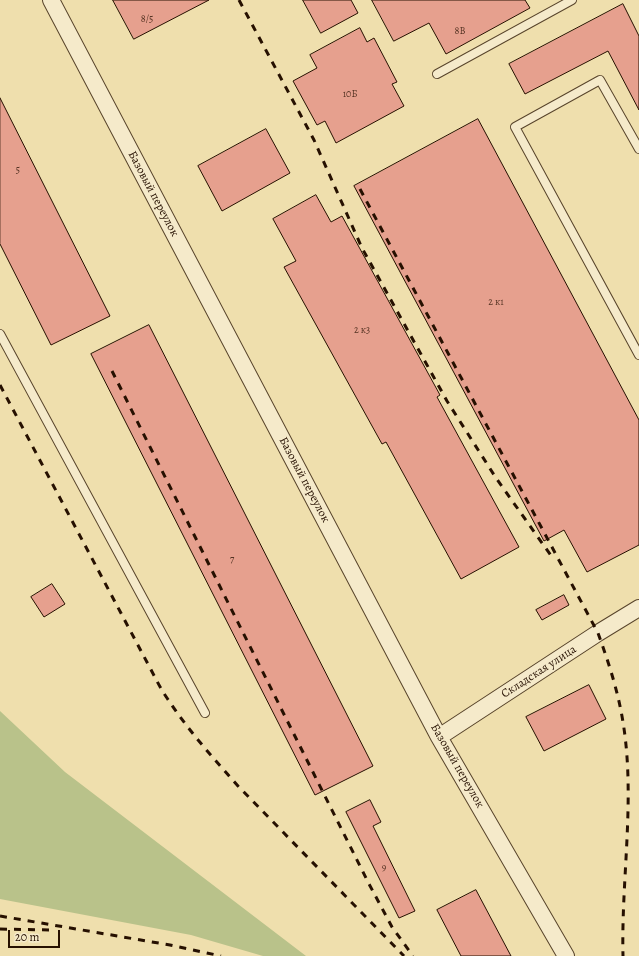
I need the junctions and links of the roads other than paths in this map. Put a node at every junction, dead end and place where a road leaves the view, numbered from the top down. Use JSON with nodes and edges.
{"nodes":[{"id":1,"x":52,"y":0,"type":"edge"},
{"id":2,"x":572,"y":0,"type":"edge"},
{"id":3,"x":437,"y":74,"type":"dead end"},
{"id":4,"x":639,"y":149,"type":"edge"},
{"id":5,"x":0,"y":334,"type":"edge"},
{"id":6,"x":639,"y":356,"type":"edge"},
{"id":7,"x":639,"y":608,"type":"edge"},
{"id":8,"x":205,"y":713,"type":"dead end"},
{"id":9,"x":440,"y":737,"type":"junction"},
{"id":10,"x":566,"y":956,"type":"edge"}],
"edges":[{"from":1,"to":9,"type":"street","name":"Базовый переулок"},
{"from":2,"to":3,"type":"lane"},
{"from":4,"to":6,"type":"lane"},
{"from":5,"to":8,"type":"lane"},
{"from":7,"to":9,"type":"street","name":"Складская улица"},
{"from":9,"to":10,"type":"street","name":"Базовый переулок"}]}
